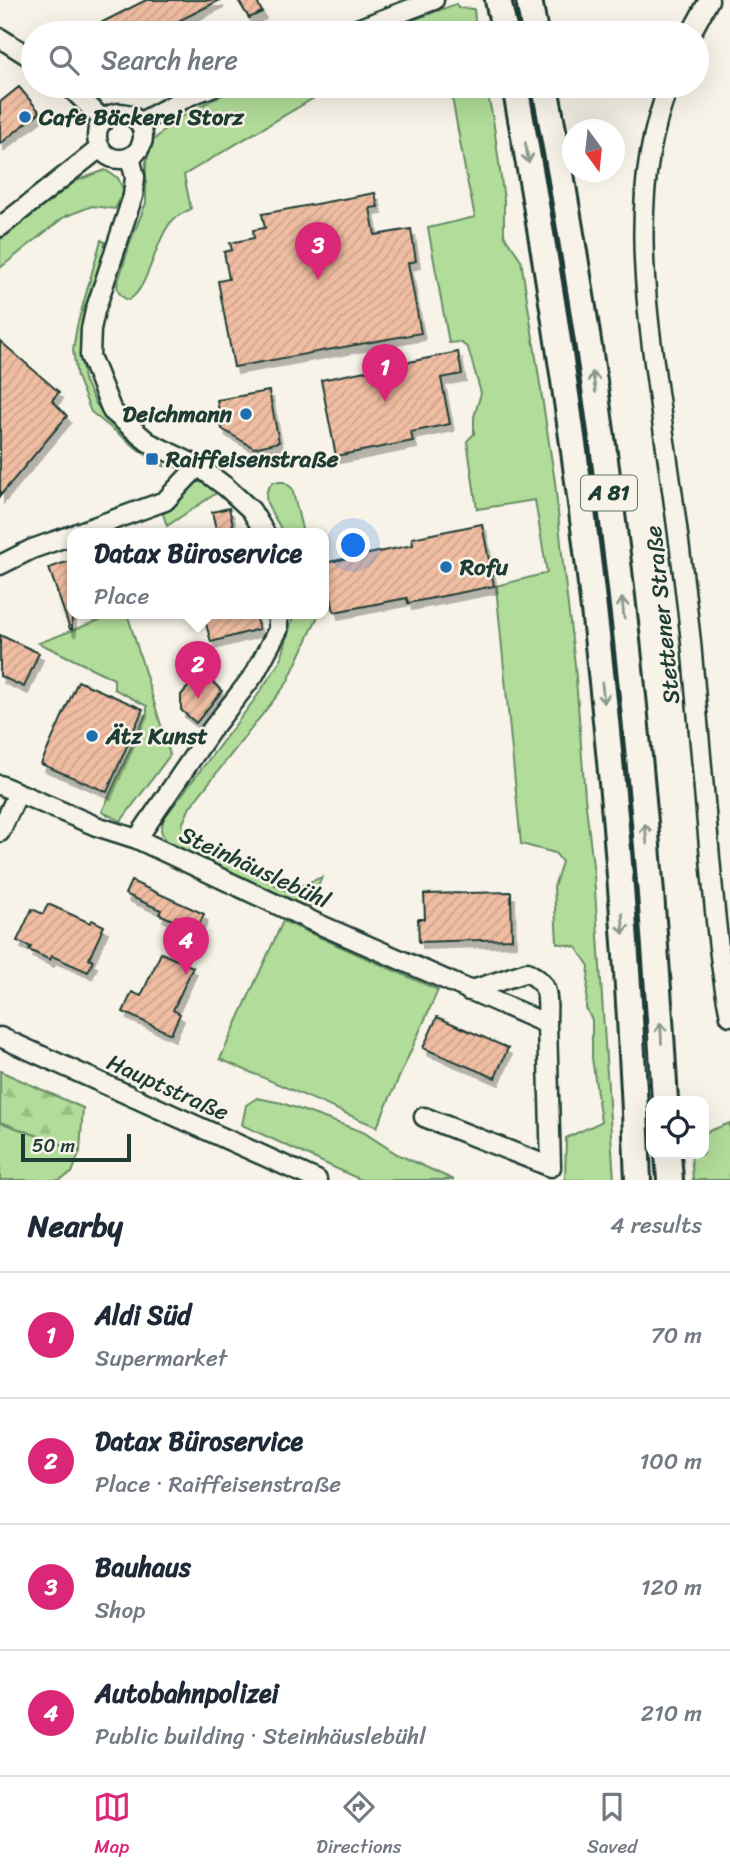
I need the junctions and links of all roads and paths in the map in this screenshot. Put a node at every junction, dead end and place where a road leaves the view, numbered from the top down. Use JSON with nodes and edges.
{"nodes":[{"id":1,"x":434,"y":0,"type":"edge"},
{"id":2,"x":498,"y":0,"type":"edge"},
{"id":3,"x":529,"y":0,"type":"edge"},
{"id":4,"x":709,"y":0,"type":"edge"},
{"id":5,"x":379,"y":21,"type":"edge"},
{"id":6,"x":502,"y":21,"type":"edge"},
{"id":7,"x":533,"y":21,"type":"edge"},
{"id":8,"x":698,"y":21,"type":"edge"},
{"id":9,"x":0,"y":38,"type":"edge"},
{"id":10,"x":21,"y":51,"type":"edge"},
{"id":11,"x":81,"y":98,"type":"edge"},
{"id":12,"x":185,"y":98,"type":"edge"},
{"id":13,"x":516,"y":98,"type":"edge"},
{"id":14,"x":547,"y":98,"type":"edge"},
{"id":15,"x":666,"y":98,"type":"edge"},
{"id":16,"x":104,"y":121,"type":"junction"},
{"id":17,"x":139,"y":123,"type":"junction"},
{"id":18,"x":100,"y":148,"type":"junction"},
{"id":19,"x":131,"y":157,"type":"junction"},
{"id":20,"x":0,"y":227,"type":"edge"},
{"id":21,"x":198,"y":466,"type":"junction"},
{"id":22,"x":91,"y":528,"type":"edge"},
{"id":23,"x":262,"y":528,"type":"edge"},
{"id":24,"x":67,"y":537,"type":"edge"},
{"id":25,"x":0,"y":565,"type":"edge"},
{"id":26,"x":278,"y":619,"type":"edge"},
{"id":27,"x":0,"y":785,"type":"edge"},
{"id":28,"x":18,"y":793,"type":"junction"},
{"id":29,"x":0,"y":832,"type":"edge"},
{"id":30,"x":137,"y":839,"type":"junction"},
{"id":31,"x":469,"y":991,"type":"junction"},
{"id":32,"x":730,"y":1016,"type":"edge"},
{"id":33,"x":547,"y":1024,"type":"junction"},
{"id":34,"x":0,"y":1037,"type":"edge"},
{"id":35,"x":665,"y":1096,"type":"edge"},
{"id":36,"x":424,"y":1117,"type":"dead end"},
{"id":37,"x":668,"y":1159,"type":"edge"},
{"id":38,"x":317,"y":1180,"type":"edge"},
{"id":39,"x":638,"y":1180,"type":"edge"},
{"id":40,"x":670,"y":1180,"type":"edge"}],
"edges":[{"from":1,"to":5,"type":"street"},
{"from":2,"to":6,"type":"highway"},
{"from":3,"to":7,"type":"highway"},
{"from":4,"to":8,"type":"street"},
{"from":9,"to":10,"type":"street"},
{"from":11,"to":16,"type":"street"},
{"from":12,"to":17,"type":"street"},
{"from":13,"to":39,"type":"highway","number":"A 81","one_way":true},
{"from":35,"to":14,"type":"highway","number":"A 81","one_way":true},
{"from":15,"to":32,"type":"street","name":"Stettener Straße"},
{"from":16,"to":17,"type":"street"},
{"from":16,"to":18,"type":"street"},
{"from":17,"to":19,"type":"street"},
{"from":18,"to":19,"type":"street"},
{"from":18,"to":20,"type":"street"},
{"from":19,"to":21,"type":"street"},
{"from":21,"to":22,"type":"street"},
{"from":21,"to":23,"type":"street"},
{"from":24,"to":25,"type":"street"},
{"from":26,"to":30,"type":"street"},
{"from":27,"to":28,"type":"street","name":"Steinhäuslebühl"},
{"from":28,"to":29,"type":"street"},
{"from":28,"to":30,"type":"street","name":"Steinhäuslebühl"},
{"from":30,"to":31,"type":"street","name":"Steinhäuslebühl"},
{"from":31,"to":33,"type":"street","name":"Steinhäuslebühl"},
{"from":31,"to":33,"type":"street"},
{"from":33,"to":36,"type":"street"},
{"from":34,"to":38,"type":"street","name":"Hauptstraße"},
{"from":37,"to":40,"type":"highway"}]}
